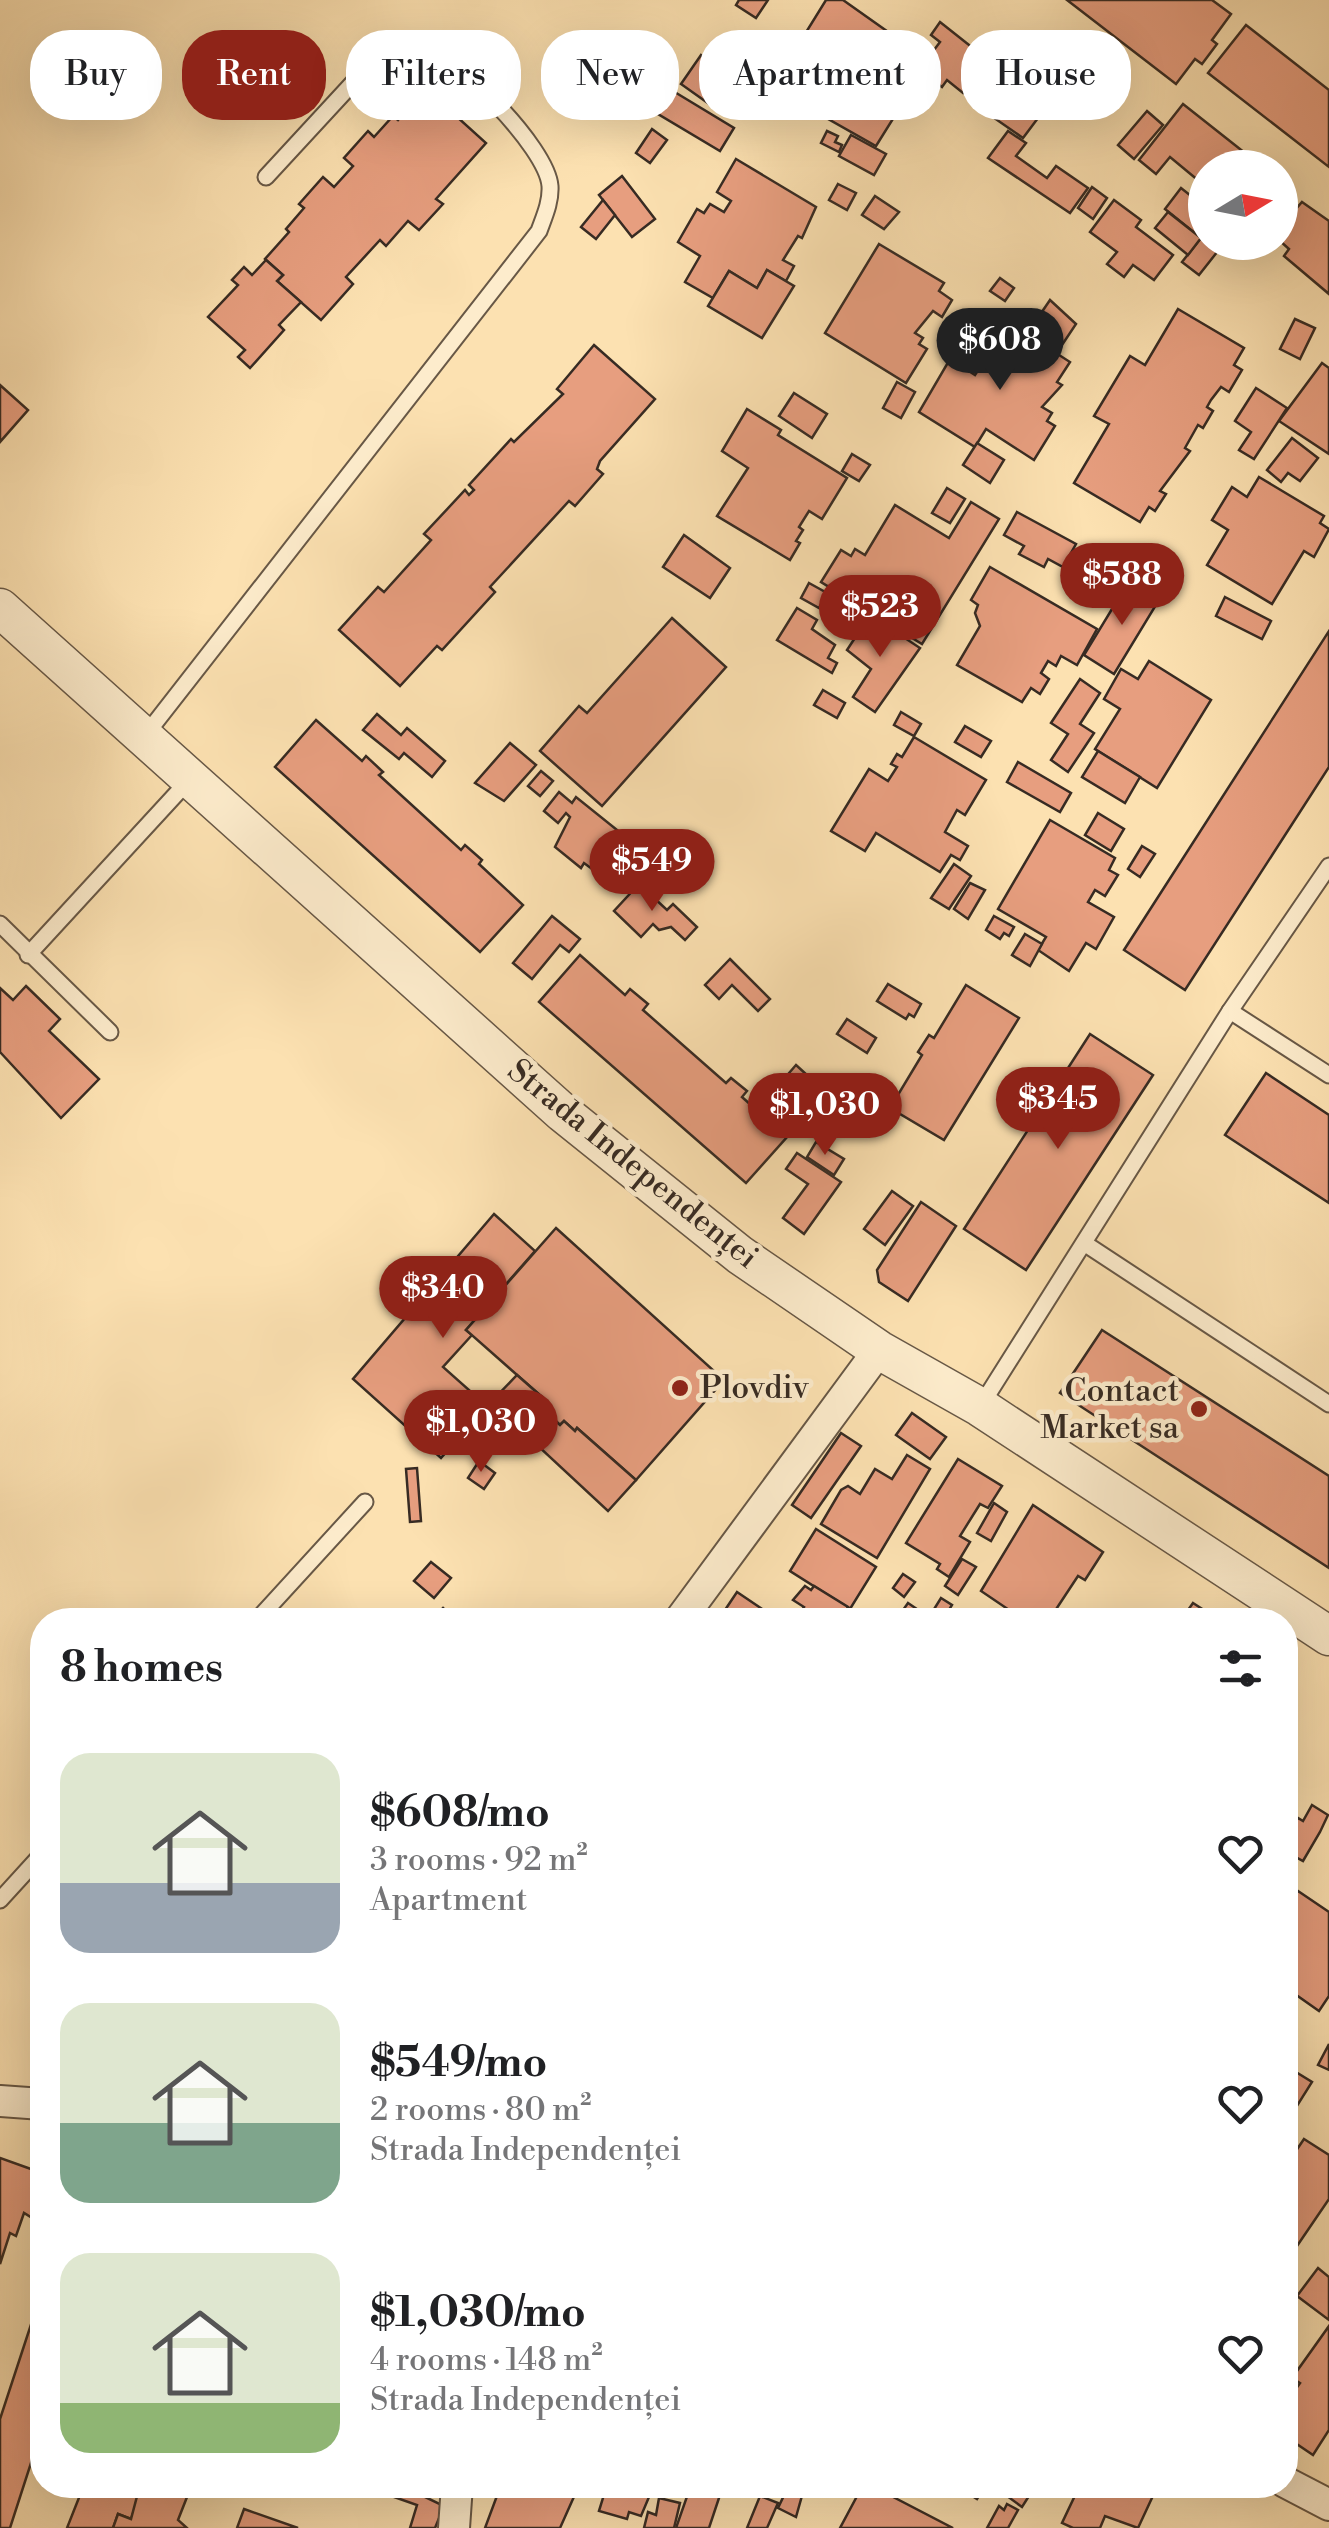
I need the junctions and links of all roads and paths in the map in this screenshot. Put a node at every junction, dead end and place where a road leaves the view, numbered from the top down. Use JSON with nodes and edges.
{"nodes":[{"id":1,"x":266,"y":177,"type":"dead end"},
{"id":2,"x":0,"y":608,"type":"edge"},
{"id":3,"x":144,"y":737,"type":"junction"},
{"id":4,"x":190,"y":779,"type":"junction"},
{"id":5,"x":1329,"y":866,"type":"edge"},
{"id":6,"x":0,"y":924,"type":"edge"},
{"id":7,"x":28,"y":955,"type":"junction"},
{"id":8,"x":1230,"y":1011,"type":"junction"},
{"id":9,"x":110,"y":1032,"type":"dead end"},
{"id":10,"x":1329,"y":1075,"type":"edge"},
{"id":11,"x":1084,"y":1243,"type":"junction"},
{"id":12,"x":880,"y":1350,"type":"junction"},
{"id":13,"x":1329,"y":1404,"type":"edge"},
{"id":14,"x":980,"y":1407,"type":"junction"},
{"id":15,"x":366,"y":1502,"type":"dead end"},
{"id":16,"x":268,"y":1608,"type":"edge"},
{"id":17,"x":689,"y":1608,"type":"edge"},
{"id":18,"x":1286,"y":1608,"type":"edge"},
{"id":19,"x":1298,"y":1616,"type":"edge"},
{"id":20,"x":1329,"y":1636,"type":"edge"},
{"id":21,"x":30,"y":1867,"type":"edge"},
{"id":22,"x":0,"y":1900,"type":"edge"},
{"id":23,"x":0,"y":2100,"type":"edge"},
{"id":24,"x":30,"y":2103,"type":"edge"},
{"id":25,"x":1298,"y":2489,"type":"edge"},
{"id":26,"x":456,"y":2498,"type":"edge"},
{"id":27,"x":1329,"y":2505,"type":"edge"},
{"id":28,"x":454,"y":2528,"type":"edge"}],
"edges":[{"from":1,"to":3,"type":"lane"},
{"from":2,"to":3,"type":"street","name":"Strada Independenței"},
{"from":3,"to":4,"type":"street","name":"Strada Independenței"},
{"from":4,"to":7,"type":"lane"},
{"from":4,"to":12,"type":"street","name":"Strada Independenței"},
{"from":5,"to":8,"type":"lane"},
{"from":6,"to":7,"type":"lane"},
{"from":7,"to":9,"type":"lane"},
{"from":8,"to":10,"type":"lane"},
{"from":8,"to":11,"type":"lane"},
{"from":11,"to":13,"type":"lane"},
{"from":11,"to":14,"type":"lane"},
{"from":12,"to":14,"type":"street","name":"Strada Independenței"},
{"from":12,"to":17,"type":"street"},
{"from":14,"to":18,"type":"street","name":"Strada Independenței"},
{"from":15,"to":16,"type":"lane"},
{"from":19,"to":20,"type":"street","name":"Strada Independenței"},
{"from":21,"to":22,"type":"lane"},
{"from":23,"to":24,"type":"street"},
{"from":25,"to":27,"type":"street"},
{"from":26,"to":28,"type":"street"}]}
